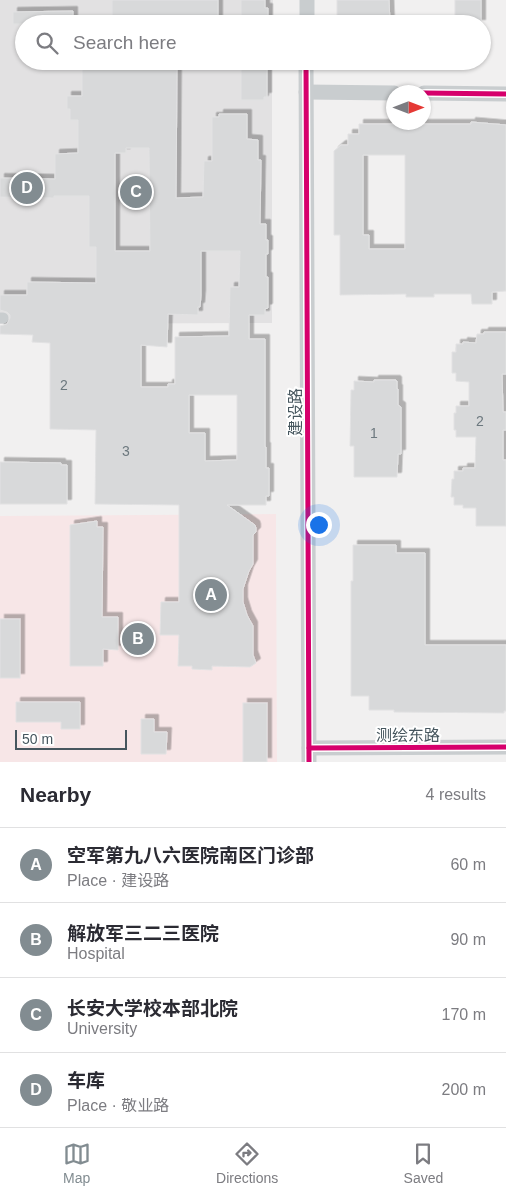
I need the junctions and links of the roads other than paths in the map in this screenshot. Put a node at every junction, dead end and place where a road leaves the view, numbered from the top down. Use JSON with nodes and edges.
{"nodes":[{"id":1,"x":307,"y":0,"type":"edge"},
{"id":2,"x":307,"y":15,"type":"edge"},
{"id":3,"x":306,"y":70,"type":"edge"},
{"id":4,"x":306,"y":92,"type":"junction"},
{"id":5,"x":386,"y":93,"type":"edge"},
{"id":6,"x":431,"y":93,"type":"edge"},
{"id":7,"x":506,"y":94,"type":"edge"},
{"id":8,"x":506,"y":747,"type":"edge"},
{"id":9,"x":309,"y":755,"type":"edge"}],
"edges":[{"from":1,"to":2,"type":"street"},
{"from":3,"to":4,"type":"street","name":"建设路"},
{"from":4,"to":5,"type":"street"},
{"from":4,"to":9,"type":"street","name":"建设路"},
{"from":6,"to":7,"type":"street"},
{"from":8,"to":9,"type":"street","name":"测绘东路"}]}
